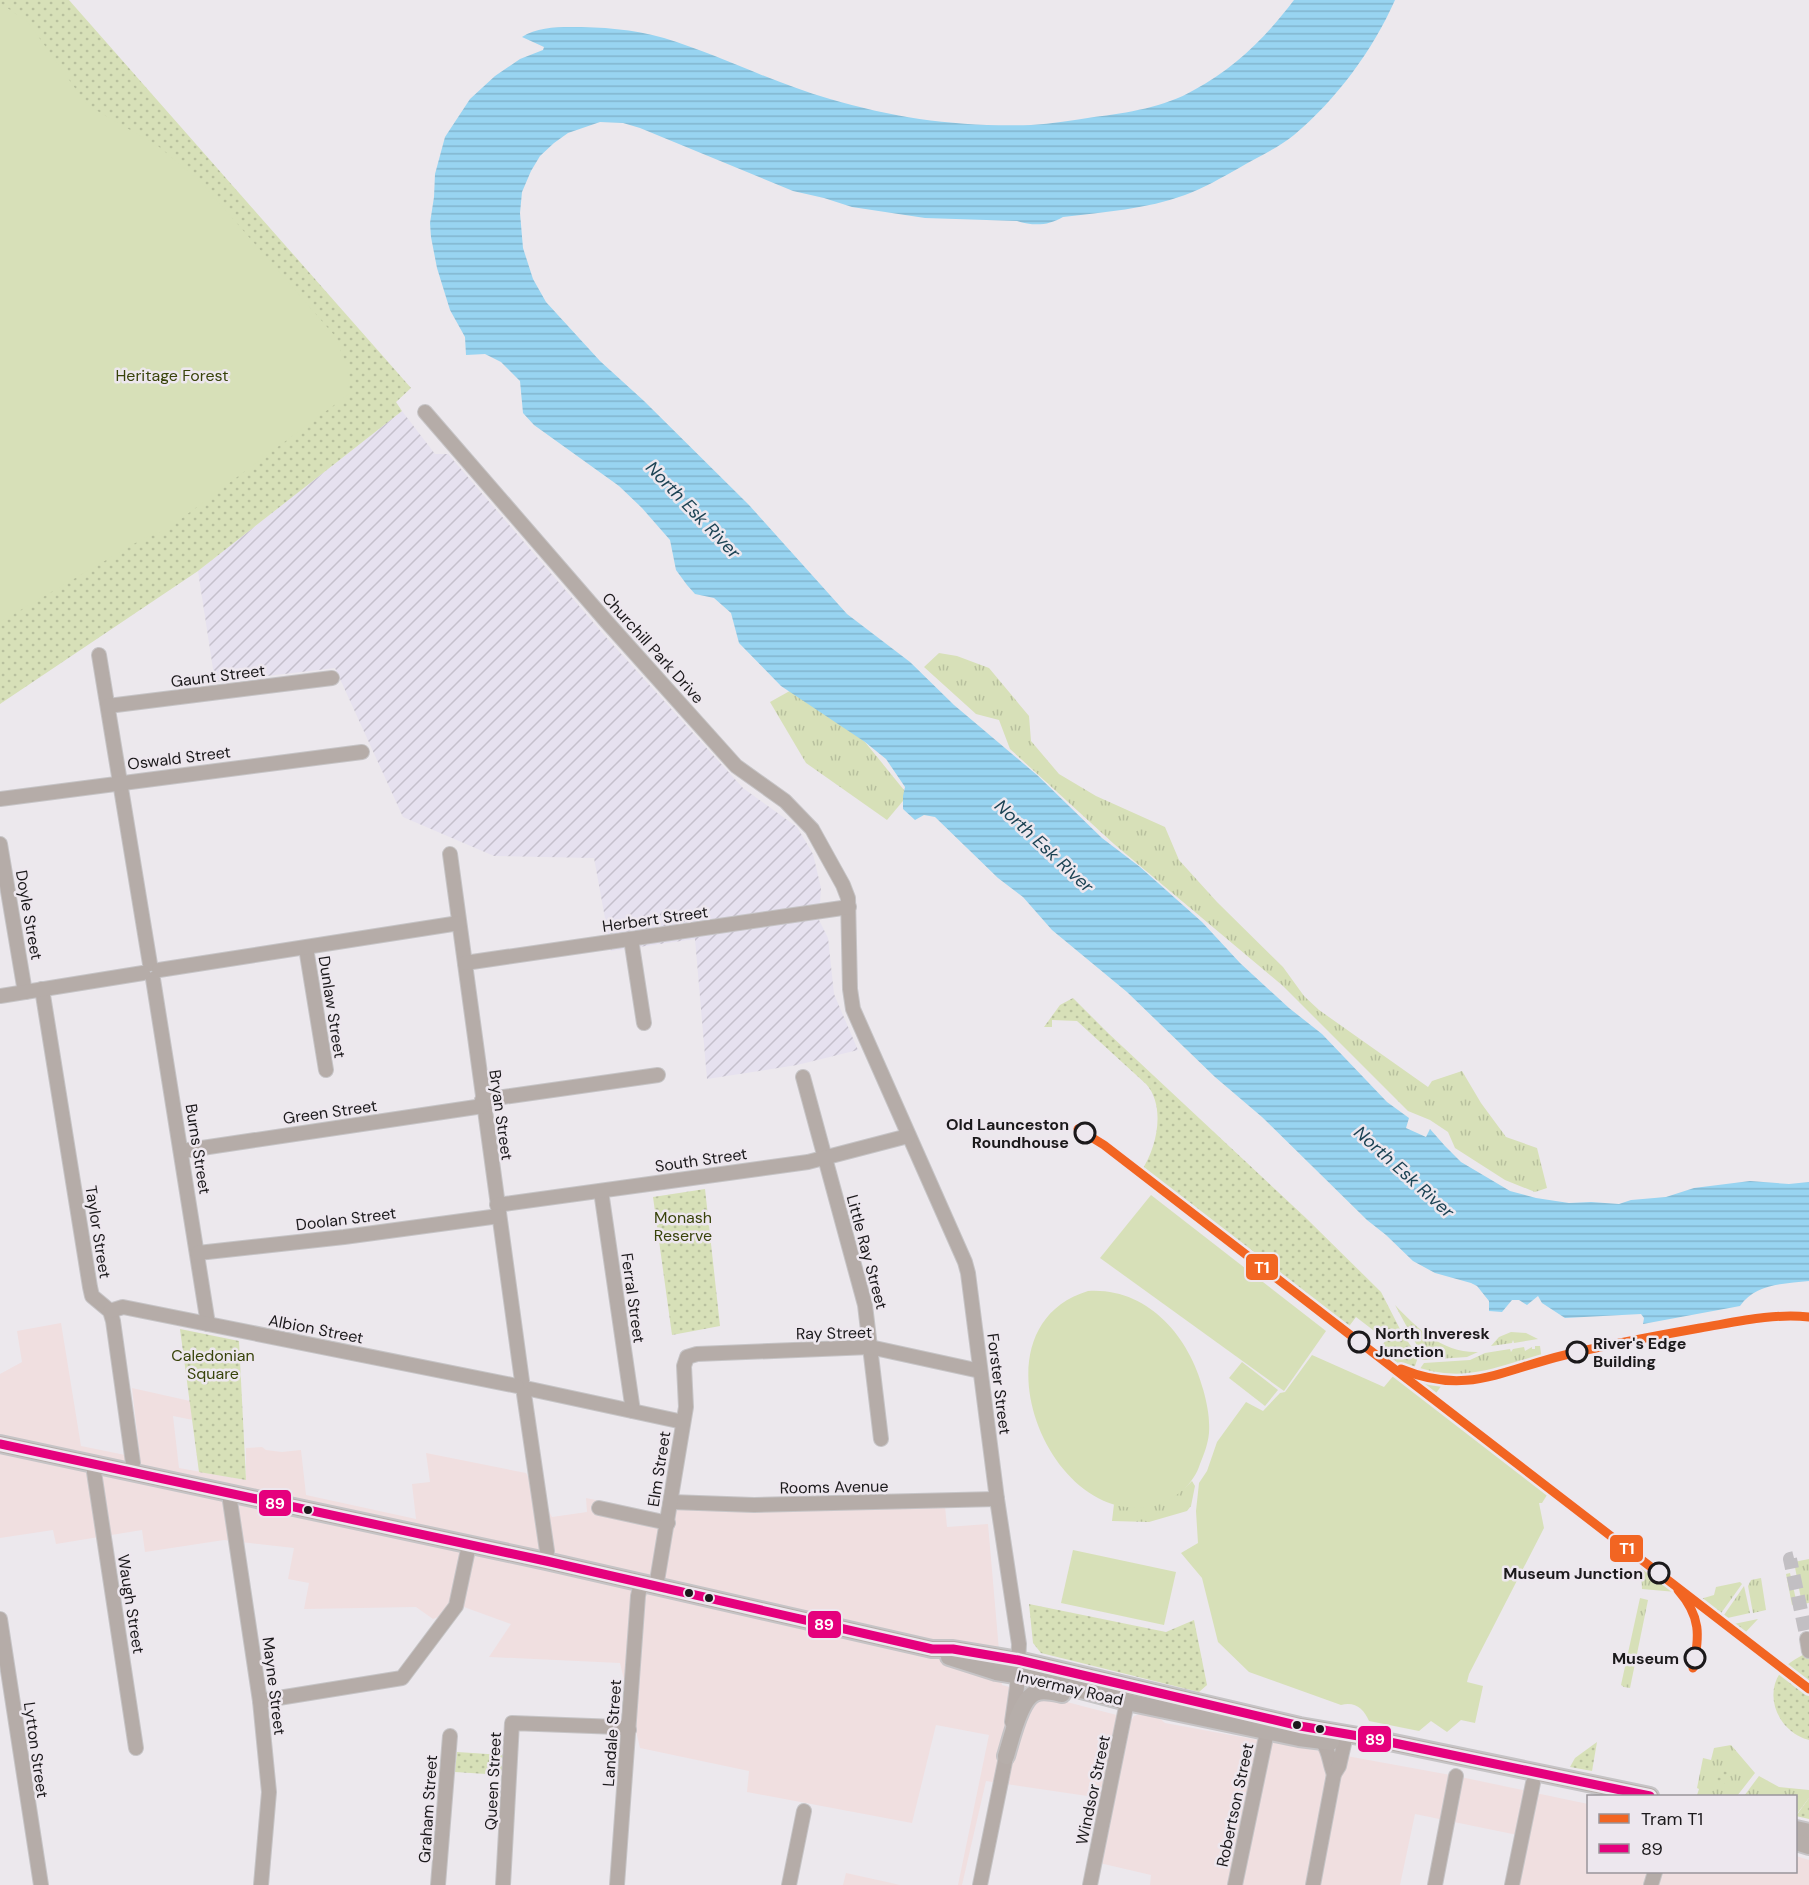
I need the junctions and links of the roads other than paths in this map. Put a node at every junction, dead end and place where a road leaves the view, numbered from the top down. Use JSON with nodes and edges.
{"nodes":[{"id":1,"x":425,"y":412,"type":"dead end"},
{"id":2,"x":99,"y":655,"type":"dead end"},
{"id":3,"x":332,"y":678,"type":"dead end"},
{"id":4,"x":108,"y":706,"type":"junction"},
{"id":5,"x":362,"y":752,"type":"dead end"},
{"id":6,"x":120,"y":783,"type":"junction"},
{"id":7,"x":0,"y":799,"type":"edge"},
{"id":8,"x":0,"y":844,"type":"edge"},
{"id":9,"x":450,"y":855,"type":"dead end"},
{"id":10,"x":849,"y":906,"type":"junction"},
{"id":11,"x":459,"y":924,"type":"junction"},
{"id":12,"x":631,"y":939,"type":"junction"},
{"id":13,"x":306,"y":948,"type":"junction"},
{"id":14,"x":465,"y":963,"type":"junction"},
{"id":15,"x":151,"y":972,"type":"junction"},
{"id":16,"x":42,"y":989,"type":"junction"},
{"id":17,"x":25,"y":992,"type":"junction"},
{"id":18,"x":0,"y":996,"type":"edge"},
{"id":19,"x":644,"y":1023,"type":"dead end"},
{"id":20,"x":326,"y":1070,"type":"dead end"},
{"id":21,"x":657,"y":1075,"type":"dead end"},
{"id":22,"x":803,"y":1077,"type":"dead end"},
{"id":23,"x":483,"y":1103,"type":"junction"},
{"id":24,"x":908,"y":1136,"type":"junction"},
{"id":25,"x":182,"y":1151,"type":"junction"},
{"id":26,"x":825,"y":1158,"type":"junction"},
{"id":27,"x":601,"y":1191,"type":"junction"},
{"id":28,"x":498,"y":1211,"type":"junction"},
{"id":29,"x":198,"y":1252,"type":"junction"},
{"id":30,"x":110,"y":1311,"type":"junction"},
{"id":31,"x":208,"y":1324,"type":"junction"},
{"id":32,"x":870,"y":1347,"type":"junction"},
{"id":33,"x":687,"y":1357,"type":"joint"},
{"id":34,"x":980,"y":1371,"type":"junction"},
{"id":35,"x":523,"y":1387,"type":"junction"},
{"id":36,"x":633,"y":1411,"type":"junction"},
{"id":37,"x":683,"y":1422,"type":"junction"},
{"id":38,"x":881,"y":1439,"type":"dead end"},
{"id":39,"x":0,"y":1444,"type":"edge"},
{"id":40,"x":95,"y":1464,"type":"junction"},
{"id":41,"x":131,"y":1472,"type":"junction"},
{"id":42,"x":232,"y":1493,"type":"junction"},
{"id":43,"x":997,"y":1499,"type":"junction"},
{"id":44,"x":671,"y":1502,"type":"junction"},
{"id":45,"x":599,"y":1508,"type":"dead end"},
{"id":46,"x":668,"y":1523,"type":"junction"},
{"id":47,"x":469,"y":1545,"type":"junction"},
{"id":48,"x":546,"y":1562,"type":"junction"},
{"id":49,"x":649,"y":1585,"type":"junction"},
{"id":50,"x":0,"y":1619,"type":"edge"},
{"id":51,"x":1018,"y":1668,"type":"junction"},
{"id":52,"x":260,"y":1701,"type":"junction"},
{"id":53,"x":1122,"y":1701,"type":"junction"},
{"id":54,"x":629,"y":1730,"type":"junction"},
{"id":55,"x":1267,"y":1732,"type":"junction"},
{"id":56,"x":450,"y":1736,"type":"dead end"},
{"id":57,"x":1344,"y":1739,"type":"junction"},
{"id":58,"x":1322,"y":1741,"type":"junction"},
{"id":59,"x":136,"y":1748,"type":"dead end"},
{"id":60,"x":1006,"y":1756,"type":"junction"},
{"id":61,"x":1488,"y":1762,"type":"junction"},
{"id":62,"x":1334,"y":1774,"type":"junction"},
{"id":63,"x":1456,"y":1776,"type":"dead end"},
{"id":64,"x":1558,"y":1777,"type":"junction"},
{"id":65,"x":1533,"y":1783,"type":"junction"},
{"id":66,"x":1591,"y":1795,"type":"edge"},
{"id":67,"x":1595,"y":1795,"type":"edge"},
{"id":68,"x":1641,"y":1795,"type":"edge"},
{"id":69,"x":804,"y":1810,"type":"dead end"},
{"id":70,"x":41,"y":1885,"type":"edge"},
{"id":71,"x":261,"y":1885,"type":"edge"},
{"id":72,"x":438,"y":1885,"type":"edge"},
{"id":73,"x":503,"y":1885,"type":"edge"},
{"id":74,"x":617,"y":1885,"type":"edge"},
{"id":75,"x":789,"y":1885,"type":"edge"},
{"id":76,"x":980,"y":1885,"type":"edge"},
{"id":77,"x":1090,"y":1885,"type":"edge"},
{"id":78,"x":1235,"y":1885,"type":"edge"},
{"id":79,"x":1313,"y":1885,"type":"edge"},
{"id":80,"x":1435,"y":1885,"type":"edge"},
{"id":81,"x":1512,"y":1885,"type":"edge"}],
"edges":[{"from":1,"to":10,"type":"street","name":"Churchill Park Drive"},
{"from":2,"to":4,"type":"street","name":"Burns Street"},
{"from":3,"to":4,"type":"street","name":"Gaunt Street"},
{"from":4,"to":6,"type":"street","name":"Burns Street"},
{"from":5,"to":6,"type":"street","name":"Oswald Street"},
{"from":6,"to":7,"type":"street","name":"Oswald Street"},
{"from":6,"to":15,"type":"street","name":"Burns Street"},
{"from":8,"to":17,"type":"street","name":"Doyle Street"},
{"from":9,"to":11,"type":"street","name":"Bryan Street"},
{"from":10,"to":12,"type":"street","name":"Herbert Street"},
{"from":10,"to":24,"type":"street","name":"Forster Street"},
{"from":11,"to":13,"type":"street"},
{"from":11,"to":14,"type":"street","name":"Bryan Street"},
{"from":12,"to":14,"type":"street","name":"Herbert Street"},
{"from":12,"to":19,"type":"street"},
{"from":13,"to":15,"type":"street"},
{"from":13,"to":20,"type":"street","name":"Dunlaw Street"},
{"from":14,"to":23,"type":"street","name":"Bryan Street"},
{"from":15,"to":16,"type":"street"},
{"from":15,"to":25,"type":"street","name":"Burns Street"},
{"from":16,"to":17,"type":"street"},
{"from":16,"to":30,"type":"street","name":"Taylor Street"},
{"from":17,"to":18,"type":"street"},
{"from":21,"to":23,"type":"street","name":"Green Street"},
{"from":22,"to":26,"type":"street","name":"Little Ray Street"},
{"from":23,"to":25,"type":"street","name":"Green Street"},
{"from":23,"to":28,"type":"street","name":"Bryan Street"},
{"from":24,"to":26,"type":"street","name":"South Street"},
{"from":24,"to":34,"type":"street","name":"Forster Street"},
{"from":25,"to":29,"type":"street","name":"Burns Street"},
{"from":26,"to":27,"type":"street","name":"South Street"},
{"from":26,"to":32,"type":"street","name":"Little Ray Street"},
{"from":27,"to":28,"type":"street","name":"South Street"},
{"from":27,"to":36,"type":"street","name":"Ferral Street"},
{"from":28,"to":29,"type":"street","name":"Doolan Street"},
{"from":28,"to":35,"type":"street","name":"Bryan Street"},
{"from":29,"to":31,"type":"street","name":"Burns Street"},
{"from":30,"to":31,"type":"street","name":"Albion Street"},
{"from":30,"to":41,"type":"street"},
{"from":31,"to":35,"type":"street","name":"Albion Street"},
{"from":32,"to":33,"type":"street","name":"Ray Street"},
{"from":32,"to":34,"type":"street","name":"Ray Street"},
{"from":32,"to":38,"type":"street","name":"Little Ray Street"},
{"from":33,"to":37,"type":"street","name":"Elm Street"},
{"from":34,"to":43,"type":"street","name":"Forster Street"},
{"from":35,"to":36,"type":"street","name":"Albion Street"},
{"from":35,"to":48,"type":"street","name":"Bryan Street"},
{"from":36,"to":37,"type":"street","name":"Albion Street"},
{"from":37,"to":44,"type":"street","name":"Elm Street"},
{"from":39,"to":40,"type":"main road","name":"Invermay Road"},
{"from":40,"to":41,"type":"main road","name":"Invermay Road"},
{"from":40,"to":59,"type":"street","name":"Waugh Street"},
{"from":41,"to":42,"type":"main road","name":"Invermay Road"},
{"from":42,"to":47,"type":"main road","name":"Invermay Road"},
{"from":42,"to":52,"type":"street","name":"Mayne Street"},
{"from":43,"to":44,"type":"street","name":"Rooms Avenue"},
{"from":43,"to":51,"type":"street","name":"Forster Street"},
{"from":44,"to":46,"type":"street","name":"Elm Street"},
{"from":45,"to":46,"type":"street"},
{"from":46,"to":49,"type":"street","name":"Elm Street"},
{"from":47,"to":48,"type":"main road","name":"Invermay Road"},
{"from":47,"to":52,"type":"street"},
{"from":48,"to":49,"type":"main road","name":"Invermay Road"},
{"from":49,"to":51,"type":"main road","name":"Invermay Road"},
{"from":49,"to":54,"type":"street","name":"Landale Street"},
{"from":50,"to":70,"type":"street","name":"Lytton Street"},
{"from":51,"to":53,"type":"main road","name":"Invermay Road"},
{"from":51,"to":57,"type":"main road","name":"Invermay Road"},
{"from":51,"to":60,"type":"street","name":"Forster Street"},
{"from":52,"to":71,"type":"street","name":"Mayne Street"},
{"from":53,"to":55,"type":"main road","name":"Invermay Road"},
{"from":53,"to":60,"type":"main road"},
{"from":53,"to":77,"type":"street","name":"Windsor Street"},
{"from":54,"to":73,"type":"street","name":"Queen Street"},
{"from":54,"to":74,"type":"street","name":"Landale Street"},
{"from":55,"to":58,"type":"main road","name":"Invermay Road"},
{"from":55,"to":78,"type":"street","name":"Robertson Street"},
{"from":56,"to":72,"type":"street","name":"Graham Street"},
{"from":57,"to":58,"type":"main road","name":"Invermay Road"},
{"from":57,"to":61,"type":"main road","name":"Invermay Road"},
{"from":57,"to":62,"type":"street"},
{"from":57,"to":65,"type":"main road","name":"Invermay Road"},
{"from":58,"to":62,"type":"street"},
{"from":60,"to":76,"type":"street","name":"Forster Street"},
{"from":61,"to":64,"type":"main road","name":"Invermay Road"},
{"from":61,"to":65,"type":"main road"},
{"from":62,"to":79,"type":"street"},
{"from":63,"to":80,"type":"street"},
{"from":64,"to":67,"type":"main road"},
{"from":64,"to":68,"type":"main road","name":"Invermay Road"},
{"from":65,"to":66,"type":"main road","name":"Invermay Road"},
{"from":65,"to":81,"type":"street"},
{"from":69,"to":75,"type":"street"}]}
